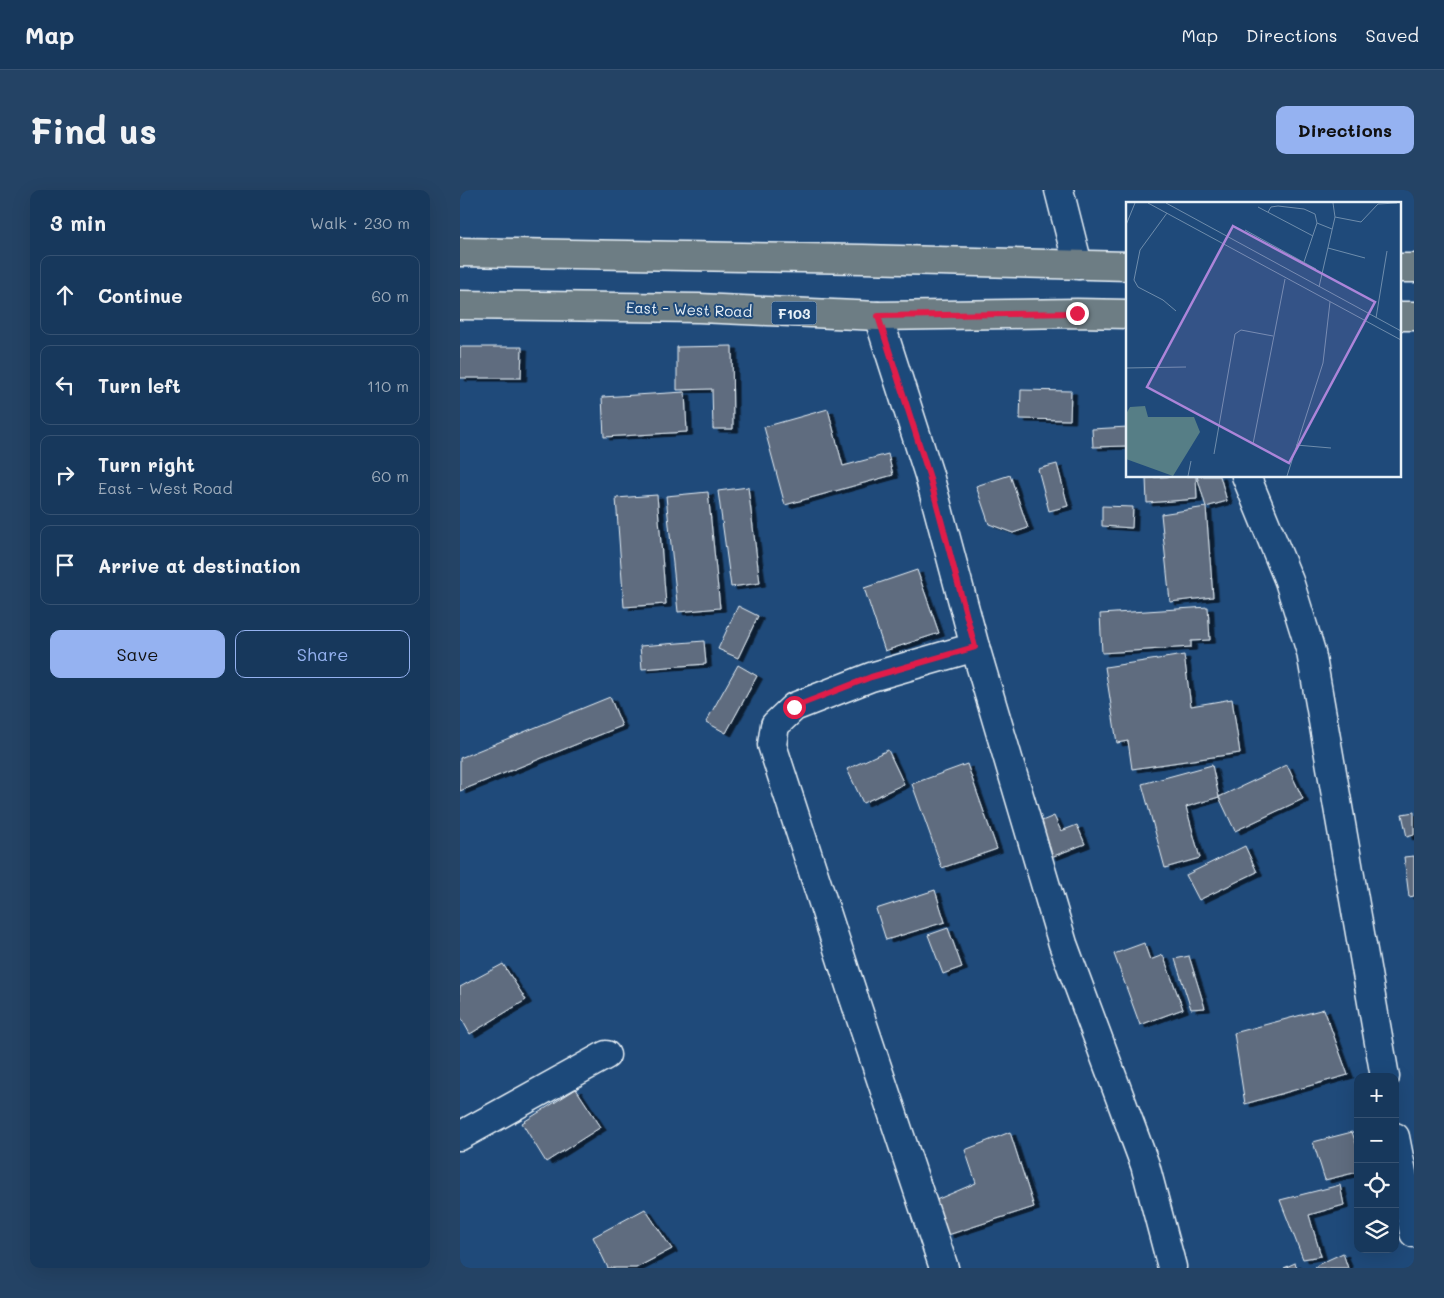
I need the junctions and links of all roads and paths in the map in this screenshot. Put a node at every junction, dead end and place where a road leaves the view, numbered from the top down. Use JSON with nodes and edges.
{"nodes":[{"id":1,"x":1059,"y":190,"type":"edge"},
{"id":2,"x":460,"y":252,"type":"edge"},
{"id":3,"x":1078,"y":265,"type":"junction"},
{"id":4,"x":1126,"y":266,"type":"edge"},
{"id":5,"x":460,"y":305,"type":"edge"},
{"id":6,"x":1126,"y":314,"type":"edge"},
{"id":7,"x":878,"y":316,"type":"junction"},
{"id":8,"x":1247,"y":478,"type":"edge"},
{"id":9,"x":975,"y":647,"type":"junction"},
{"id":10,"x":606,"y":1055,"type":"dead end"},
{"id":11,"x":1384,"y":1073,"type":"edge"},
{"id":12,"x":460,"y":1136,"type":"edge"},
{"id":13,"x":1402,"y":1145,"type":"edge"},
{"id":14,"x":1414,"y":1233,"type":"edge"},
{"id":15,"x":1172,"y":1267,"type":"dead end"},
{"id":16,"x":944,"y":1268,"type":"edge"}],
"edges":[{"from":1,"to":3,"type":"street"},
{"from":2,"to":3,"type":"main road"},
{"from":3,"to":4,"type":"main road"},
{"from":5,"to":7,"type":"main road","name":"East - West Road","number":"F103"},
{"from":6,"to":7,"type":"main road","name":"East - West Road","number":"F103"},
{"from":7,"to":9,"type":"street"},
{"from":8,"to":11,"type":"street"},
{"from":9,"to":15,"type":"street"},
{"from":9,"to":16,"type":"street"},
{"from":10,"to":12,"type":"street"},
{"from":13,"to":14,"type":"street"}]}
